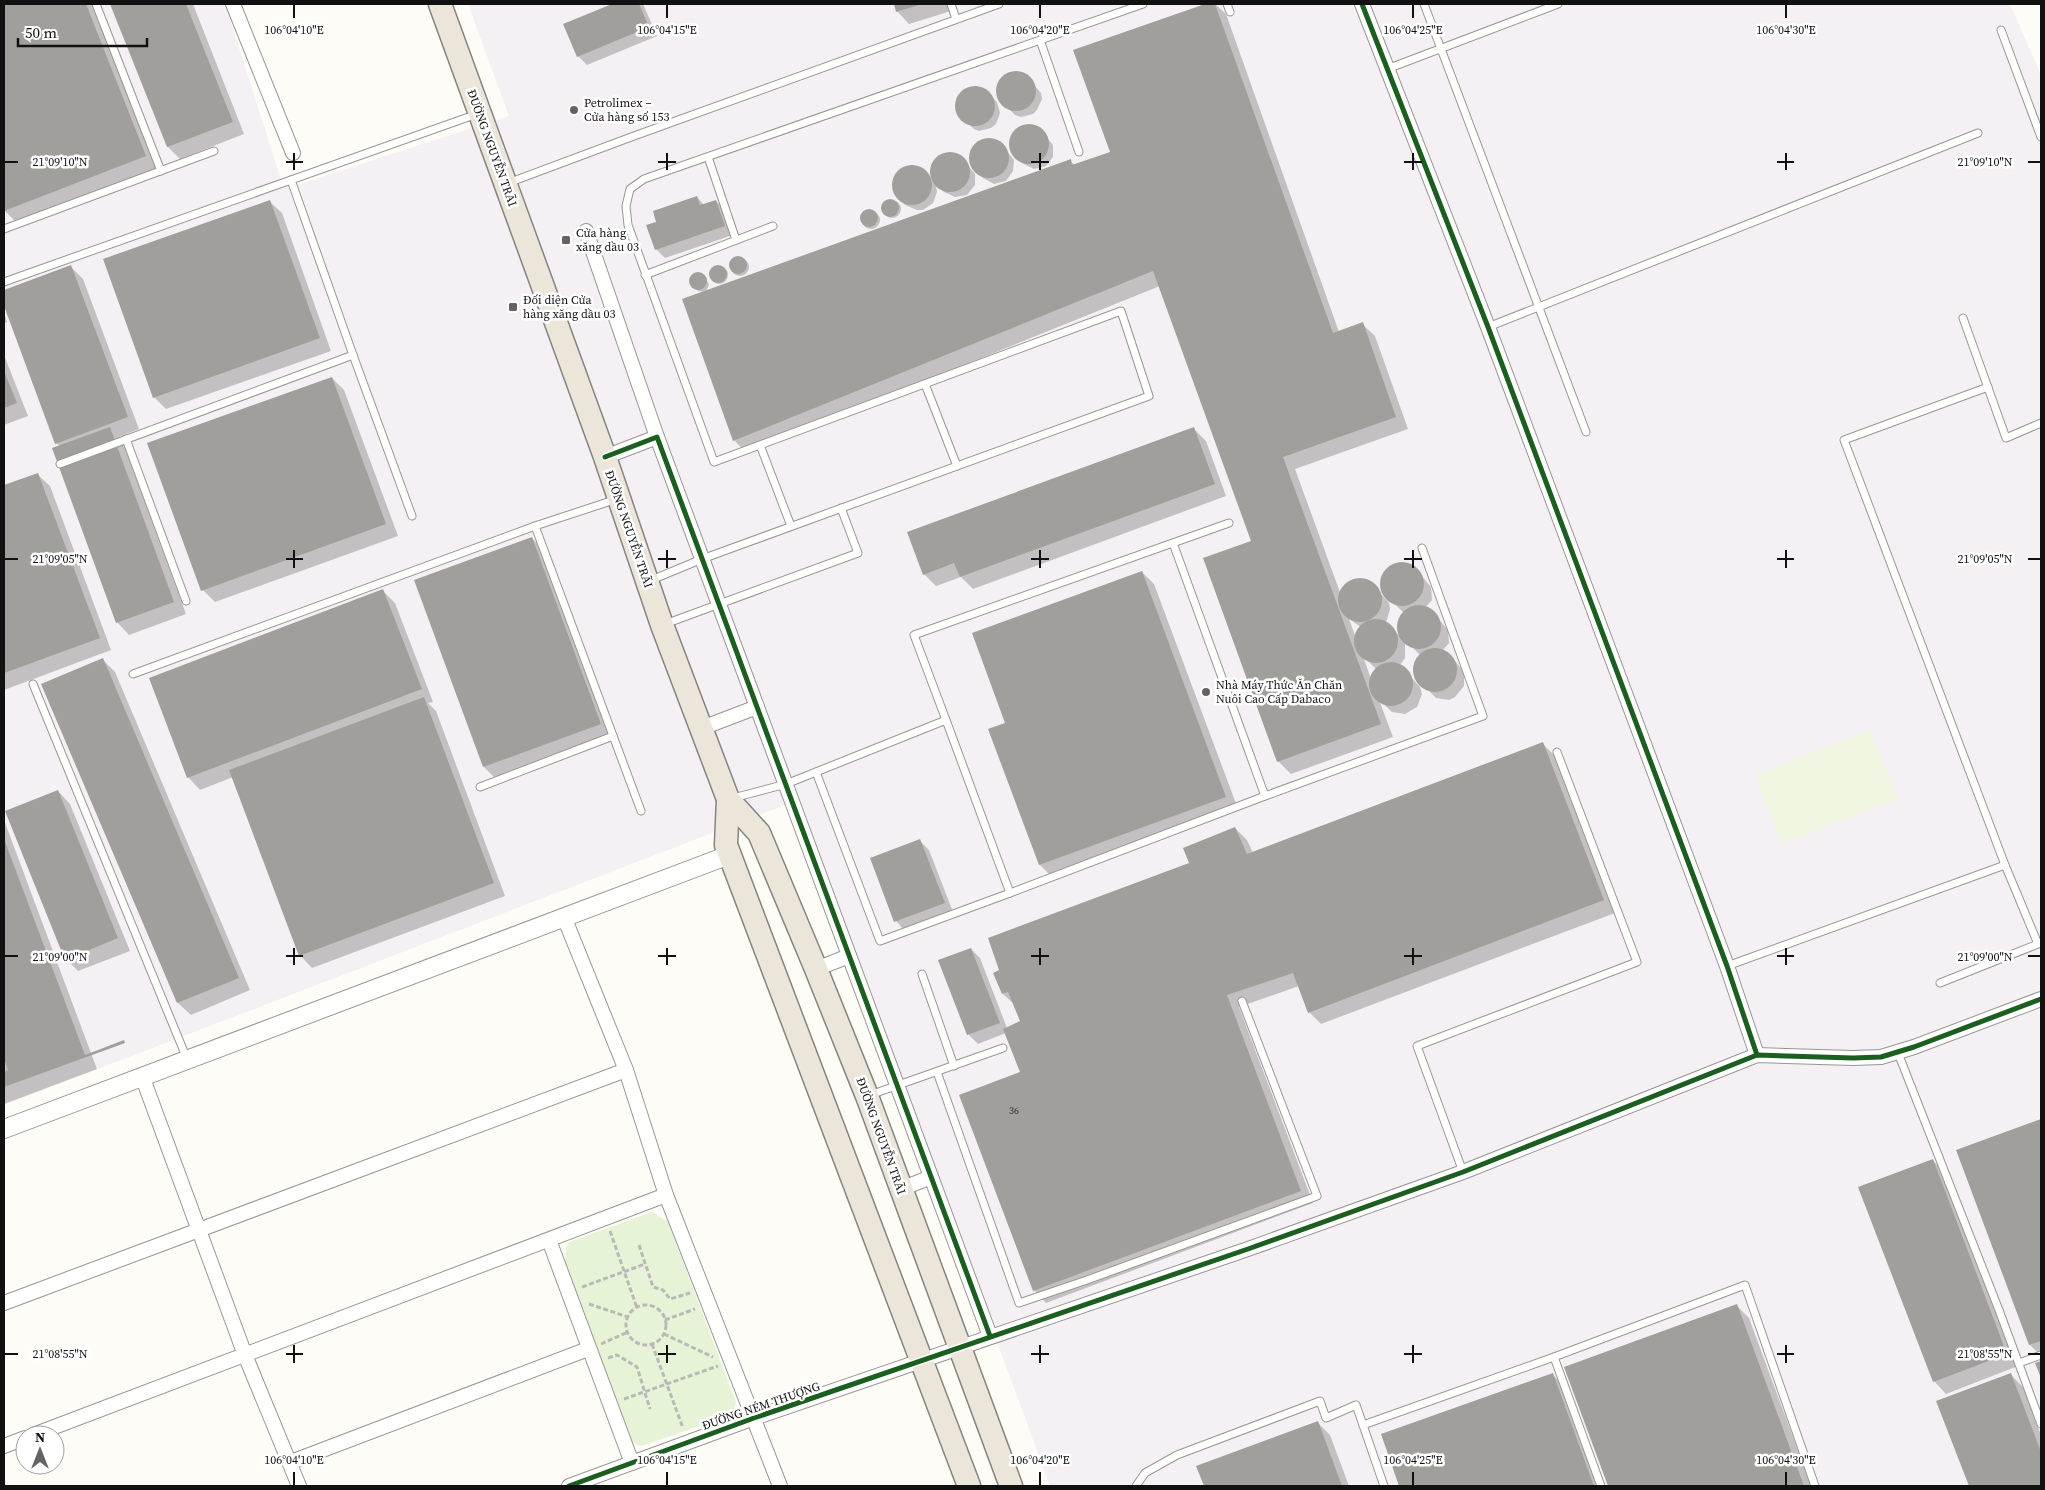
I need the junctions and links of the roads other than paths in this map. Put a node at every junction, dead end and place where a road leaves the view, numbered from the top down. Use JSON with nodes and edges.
{"nodes":[{"id":1,"x":96,"y":4,"type":"edge"},
{"id":2,"x":233,"y":4,"type":"edge"},
{"id":3,"x":440,"y":4,"type":"edge"},
{"id":4,"x":951,"y":4,"type":"edge"},
{"id":5,"x":1000,"y":4,"type":"edge"},
{"id":6,"x":1143,"y":4,"type":"edge"},
{"id":7,"x":1227,"y":4,"type":"edge"},
{"id":8,"x":1362,"y":4,"type":"edge"},
{"id":9,"x":1424,"y":4,"type":"edge"},
{"id":10,"x":1558,"y":4,"type":"edge"},
{"id":11,"x":1230,"y":12,"type":"dead end"},
{"id":12,"x":956,"y":20,"type":"junction"},
{"id":13,"x":2001,"y":30,"type":"dead end"},
{"id":14,"x":1040,"y":40,"type":"junction"},
{"id":15,"x":1441,"y":48,"type":"junction"},
{"id":16,"x":1387,"y":69,"type":"junction"},
{"id":17,"x":480,"y":113,"type":"junction"},
{"id":18,"x":1978,"y":133,"type":"dead end"},
{"id":19,"x":2041,"y":137,"type":"edge"},
{"id":20,"x":214,"y":151,"type":"dead end"},
{"id":21,"x":1079,"y":152,"type":"dead end"},
{"id":22,"x":293,"y":153,"type":"dead end"},
{"id":23,"x":708,"y":157,"type":"junction"},
{"id":24,"x":161,"y":171,"type":"junction"},
{"id":25,"x":291,"y":180,"type":"junction"},
{"id":26,"x":506,"y":184,"type":"junction"},
{"id":27,"x":773,"y":226,"type":"dead end"},
{"id":28,"x":4,"y":229,"type":"edge"},
{"id":29,"x":586,"y":231,"type":"dead end"},
{"id":30,"x":736,"y":240,"type":"junction"},
{"id":31,"x":645,"y":275,"type":"junction"},
{"id":32,"x":4,"y":282,"type":"edge"},
{"id":33,"x":1539,"y":306,"type":"junction"},
{"id":34,"x":1963,"y":318,"type":"dead end"},
{"id":35,"x":1488,"y":327,"type":"junction"},
{"id":36,"x":353,"y":355,"type":"junction"},
{"id":37,"x":925,"y":384,"type":"junction"},
{"id":38,"x":1988,"y":387,"type":"junction"},
{"id":39,"x":2041,"y":423,"type":"edge"},
{"id":40,"x":1586,"y":432,"type":"dead end"},
{"id":41,"x":657,"y":438,"type":"junction"},
{"id":42,"x":126,"y":439,"type":"junction"},
{"id":43,"x":760,"y":446,"type":"junction"},
{"id":44,"x":605,"y":457,"type":"junction"},
{"id":45,"x":60,"y":464,"type":"dead end"},
{"id":46,"x":957,"y":466,"type":"junction"},
{"id":47,"x":619,"y":498,"type":"junction"},
{"id":48,"x":841,"y":508,"type":"junction"},
{"id":49,"x":412,"y":516,"type":"dead end"},
{"id":50,"x":1229,"y":523,"type":"dead end"},
{"id":51,"x":535,"y":526,"type":"junction"},
{"id":52,"x":791,"y":526,"type":"junction"},
{"id":53,"x":1173,"y":543,"type":"junction"},
{"id":54,"x":1422,"y":548,"type":"dead end"},
{"id":55,"x":702,"y":559,"type":"junction"},
{"id":56,"x":647,"y":582,"type":"junction"},
{"id":57,"x":186,"y":601,"type":"dead end"},
{"id":58,"x":719,"y":605,"type":"junction"},
{"id":59,"x":662,"y":625,"type":"junction"},
{"id":60,"x":133,"y":674,"type":"dead end"},
{"id":61,"x":33,"y":684,"type":"dead end"},
{"id":62,"x":757,"y":707,"type":"junction"},
{"id":63,"x":946,"y":720,"type":"junction"},
{"id":64,"x":702,"y":728,"type":"junction"},
{"id":65,"x":613,"y":736,"type":"junction"},
{"id":66,"x":1557,"y":752,"type":"dead end"},
{"id":67,"x":816,"y":772,"type":"junction"},
{"id":68,"x":786,"y":784,"type":"junction"},
{"id":69,"x":480,"y":786,"type":"dead end"},
{"id":70,"x":1265,"y":796,"type":"junction"},
{"id":71,"x":728,"y":799,"type":"junction"},
{"id":72,"x":641,"y":811,"type":"dead end"},
{"id":73,"x":729,"y":855,"type":"junction"},
{"id":74,"x":2005,"y":865,"type":"junction"},
{"id":75,"x":1010,"y":893,"type":"junction"},
{"id":76,"x":564,"y":917,"type":"junction"},
{"id":77,"x":849,"y":956,"type":"junction"},
{"id":78,"x":1726,"y":966,"type":"junction"},
{"id":79,"x":816,"y":969,"type":"junction"},
{"id":80,"x":922,"y":974,"type":"dead end"},
{"id":81,"x":1940,"y":983,"type":"dead end"},
{"id":82,"x":2041,"y":999,"type":"edge"},
{"id":83,"x":1242,"y":1001,"type":"dead end"},
{"id":84,"x":1003,"y":1048,"type":"dead end"},
{"id":85,"x":1898,"y":1053,"type":"junction"},
{"id":86,"x":1757,"y":1056,"type":"junction"},
{"id":87,"x":188,"y":1059,"type":"junction"},
{"id":88,"x":954,"y":1066,"type":"junction"},
{"id":89,"x":626,"y":1070,"type":"junction"},
{"id":90,"x":937,"y":1072,"type":"junction"},
{"id":91,"x":142,"y":1076,"type":"junction"},
{"id":92,"x":897,"y":1086,"type":"junction"},
{"id":93,"x":867,"y":1096,"type":"junction"},
{"id":94,"x":4,"y":1129,"type":"edge"},
{"id":95,"x":1463,"y":1172,"type":"junction"},
{"id":96,"x":931,"y":1177,"type":"junction"},
{"id":97,"x":901,"y":1188,"type":"junction"},
{"id":98,"x":666,"y":1194,"type":"junction"},
{"id":99,"x":198,"y":1230,"type":"junction"},
{"id":100,"x":549,"y":1240,"type":"junction"},
{"id":101,"x":4,"y":1303,"type":"edge"},
{"id":102,"x":990,"y":1336,"type":"junction"},
{"id":103,"x":592,"y":1347,"type":"junction"},
{"id":104,"x":960,"y":1347,"type":"junction"},
{"id":105,"x":245,"y":1355,"type":"junction"},
{"id":106,"x":2041,"y":1355,"type":"edge"},
{"id":107,"x":1554,"y":1357,"type":"junction"},
{"id":108,"x":923,"y":1361,"type":"junction"},
{"id":109,"x":2019,"y":1363,"type":"junction"},
{"id":110,"x":754,"y":1418,"type":"junction"},
{"id":111,"x":2041,"y":1424,"type":"edge"},
{"id":112,"x":60,"y":1425,"type":"edge"},
{"id":113,"x":1363,"y":1425,"type":"junction"},
{"id":114,"x":291,"y":1462,"type":"junction"},
{"id":115,"x":632,"y":1463,"type":"junction"},
{"id":116,"x":299,"y":1486,"type":"edge"},
{"id":117,"x":569,"y":1486,"type":"edge"},
{"id":118,"x":780,"y":1486,"type":"edge"},
{"id":119,"x":969,"y":1486,"type":"edge"},
{"id":120,"x":1010,"y":1486,"type":"edge"},
{"id":121,"x":1136,"y":1486,"type":"edge"},
{"id":122,"x":1384,"y":1486,"type":"edge"},
{"id":123,"x":1601,"y":1486,"type":"edge"},
{"id":124,"x":1815,"y":1486,"type":"edge"}],
"edges":[{"from":1,"to":24,"type":"lane"},
{"from":2,"to":22,"type":"street"},
{"from":3,"to":17,"type":"highway","name":"ĐƯỜNG NGUYỄN TRÃI"},
{"from":4,"to":12,"type":"lane"},
{"from":5,"to":12,"type":"lane"},
{"from":6,"to":14,"type":"lane"},
{"from":7,"to":11,"type":"lane"},
{"from":8,"to":16,"type":"street"},
{"from":9,"to":15,"type":"lane"},
{"from":10,"to":15,"type":"lane"},
{"from":12,"to":26,"type":"lane"},
{"from":13,"to":19,"type":"lane"},
{"from":14,"to":21,"type":"lane"},
{"from":14,"to":23,"type":"lane"},
{"from":15,"to":16,"type":"lane"},
{"from":15,"to":33,"type":"lane"},
{"from":16,"to":35,"type":"street"},
{"from":17,"to":25,"type":"lane"},
{"from":17,"to":26,"type":"highway","name":"ĐƯỜNG NGUYỄN TRÃI"},
{"from":18,"to":33,"type":"lane"},
{"from":20,"to":24,"type":"lane"},
{"from":23,"to":30,"type":"lane"},
{"from":23,"to":31,"type":"lane"},
{"from":24,"to":28,"type":"lane"},
{"from":25,"to":32,"type":"lane"},
{"from":25,"to":36,"type":"lane"},
{"from":26,"to":44,"type":"highway","name":"ĐƯỜNG NGUYỄN TRÃI"},
{"from":27,"to":30,"type":"lane"},
{"from":29,"to":41,"type":"street"},
{"from":30,"to":31,"type":"lane"},
{"from":31,"to":43,"type":"lane"},
{"from":33,"to":35,"type":"lane"},
{"from":33,"to":40,"type":"lane"},
{"from":34,"to":38,"type":"lane"},
{"from":35,"to":78,"type":"street"},
{"from":36,"to":42,"type":"lane"},
{"from":36,"to":49,"type":"lane"},
{"from":37,"to":43,"type":"lane"},
{"from":37,"to":46,"type":"lane"},
{"from":37,"to":46,"type":"lane"},
{"from":38,"to":39,"type":"lane"},
{"from":38,"to":74,"type":"lane"},
{"from":41,"to":44,"type":"street"},
{"from":41,"to":55,"type":"street"},
{"from":42,"to":45,"type":"lane"},
{"from":42,"to":57,"type":"lane"},
{"from":43,"to":52,"type":"lane"},
{"from":44,"to":47,"type":"highway","name":"ĐƯỜNG NGUYỄN TRÃI"},
{"from":46,"to":48,"type":"lane"},
{"from":47,"to":51,"type":"lane"},
{"from":47,"to":56,"type":"highway","name":"ĐƯỜNG NGUYỄN TRÃI"},
{"from":48,"to":52,"type":"lane"},
{"from":48,"to":58,"type":"lane"},
{"from":50,"to":53,"type":"lane"},
{"from":51,"to":60,"type":"lane"},
{"from":51,"to":65,"type":"lane"},
{"from":52,"to":55,"type":"lane"},
{"from":53,"to":63,"type":"lane"},
{"from":53,"to":70,"type":"lane"},
{"from":54,"to":70,"type":"lane"},
{"from":55,"to":56,"type":"lane"},
{"from":55,"to":58,"type":"street"},
{"from":56,"to":59,"type":"highway","name":"ĐƯỜNG NGUYỄN TRÃI"},
{"from":58,"to":59,"type":"lane"},
{"from":58,"to":62,"type":"street"},
{"from":59,"to":64,"type":"highway","name":"ĐƯỜNG NGUYỄN TRÃI"},
{"from":61,"to":87,"type":"lane"},
{"from":62,"to":64,"type":"street"},
{"from":62,"to":68,"type":"street"},
{"from":63,"to":67,"type":"lane"},
{"from":63,"to":75,"type":"lane"},
{"from":64,"to":71,"type":"highway","name":"ĐƯỜNG NGUYỄN TRÃI"},
{"from":65,"to":69,"type":"lane"},
{"from":65,"to":72,"type":"lane"},
{"from":66,"to":95,"type":"lane"},
{"from":67,"to":68,"type":"lane"},
{"from":67,"to":75,"type":"lane"},
{"from":68,"to":71,"type":"lane"},
{"from":68,"to":77,"type":"street"},
{"from":70,"to":75,"type":"lane"},
{"from":71,"to":73,"type":"highway","name":"ĐƯỜNG NGUYỄN TRÃI"},
{"from":71,"to":79,"type":"highway","name":"ĐƯỜNG NGUYỄN TRÃI"},
{"from":73,"to":76,"type":"street"},
{"from":73,"to":108,"type":"highway","name":"ĐƯỜNG NGUYỄN TRÃI"},
{"from":74,"to":78,"type":"lane"},
{"from":74,"to":81,"type":"lane"},
{"from":76,"to":87,"type":"street"},
{"from":76,"to":89,"type":"street"},
{"from":77,"to":79,"type":"street"},
{"from":77,"to":92,"type":"street"},
{"from":78,"to":86,"type":"street"},
{"from":79,"to":93,"type":"highway","name":"ĐƯỜNG NGUYỄN TRÃI"},
{"from":80,"to":88,"type":"lane"},
{"from":82,"to":85,"type":"street"},
{"from":83,"to":90,"type":"lane"},
{"from":84,"to":88,"type":"lane"},
{"from":85,"to":86,"type":"street"},
{"from":85,"to":109,"type":"lane"},
{"from":86,"to":95,"type":"street","name":"ĐƯỜNG NÉM THƯỢNG"},
{"from":87,"to":91,"type":"street"},
{"from":88,"to":90,"type":"lane"},
{"from":89,"to":98,"type":"street"},
{"from":89,"to":99,"type":"street"},
{"from":90,"to":92,"type":"lane"},
{"from":91,"to":94,"type":"street"},
{"from":91,"to":99,"type":"street"},
{"from":92,"to":93,"type":"lane"},
{"from":92,"to":96,"type":"street"},
{"from":93,"to":97,"type":"highway","name":"ĐƯỜNG NGUYỄN TRÃI"},
{"from":95,"to":102,"type":"street","name":"ĐƯỜNG NÉM THƯỢNG"},
{"from":96,"to":97,"type":"street"},
{"from":96,"to":102,"type":"street"},
{"from":97,"to":104,"type":"highway","name":"ĐƯỜNG NGUYỄN TRÃI"},
{"from":98,"to":100,"type":"street"},
{"from":98,"to":110,"type":"street"},
{"from":99,"to":101,"type":"street"},
{"from":99,"to":105,"type":"street"},
{"from":100,"to":103,"type":"street"},
{"from":100,"to":105,"type":"street"},
{"from":102,"to":104,"type":"street","name":"ĐƯỜNG NÉM THƯỢNG"},
{"from":103,"to":114,"type":"street"},
{"from":103,"to":115,"type":"street"},
{"from":104,"to":108,"type":"street","name":"ĐƯỜNG NÉM THƯỢNG"},
{"from":104,"to":120,"type":"highway","name":"ĐƯỜNG NGUYỄN TRÃI"},
{"from":105,"to":112,"type":"street"},
{"from":105,"to":114,"type":"street"},
{"from":106,"to":109,"type":"lane"},
{"from":107,"to":113,"type":"lane"},
{"from":107,"to":123,"type":"lane"},
{"from":107,"to":124,"type":"lane"},
{"from":108,"to":110,"type":"street","name":"ĐƯỜNG NÉM THƯỢNG"},
{"from":108,"to":119,"type":"highway","name":"ĐƯỜNG NGUYỄN TRÃI"},
{"from":109,"to":111,"type":"lane"},
{"from":110,"to":115,"type":"street","name":"ĐƯỜNG NÉM THƯỢNG"},
{"from":110,"to":118,"type":"street"},
{"from":113,"to":121,"type":"lane"},
{"from":113,"to":122,"type":"lane"},
{"from":114,"to":116,"type":"street"},
{"from":115,"to":117,"type":"street","name":"ĐƯỜNG NÉM THƯỢNG"}]}
